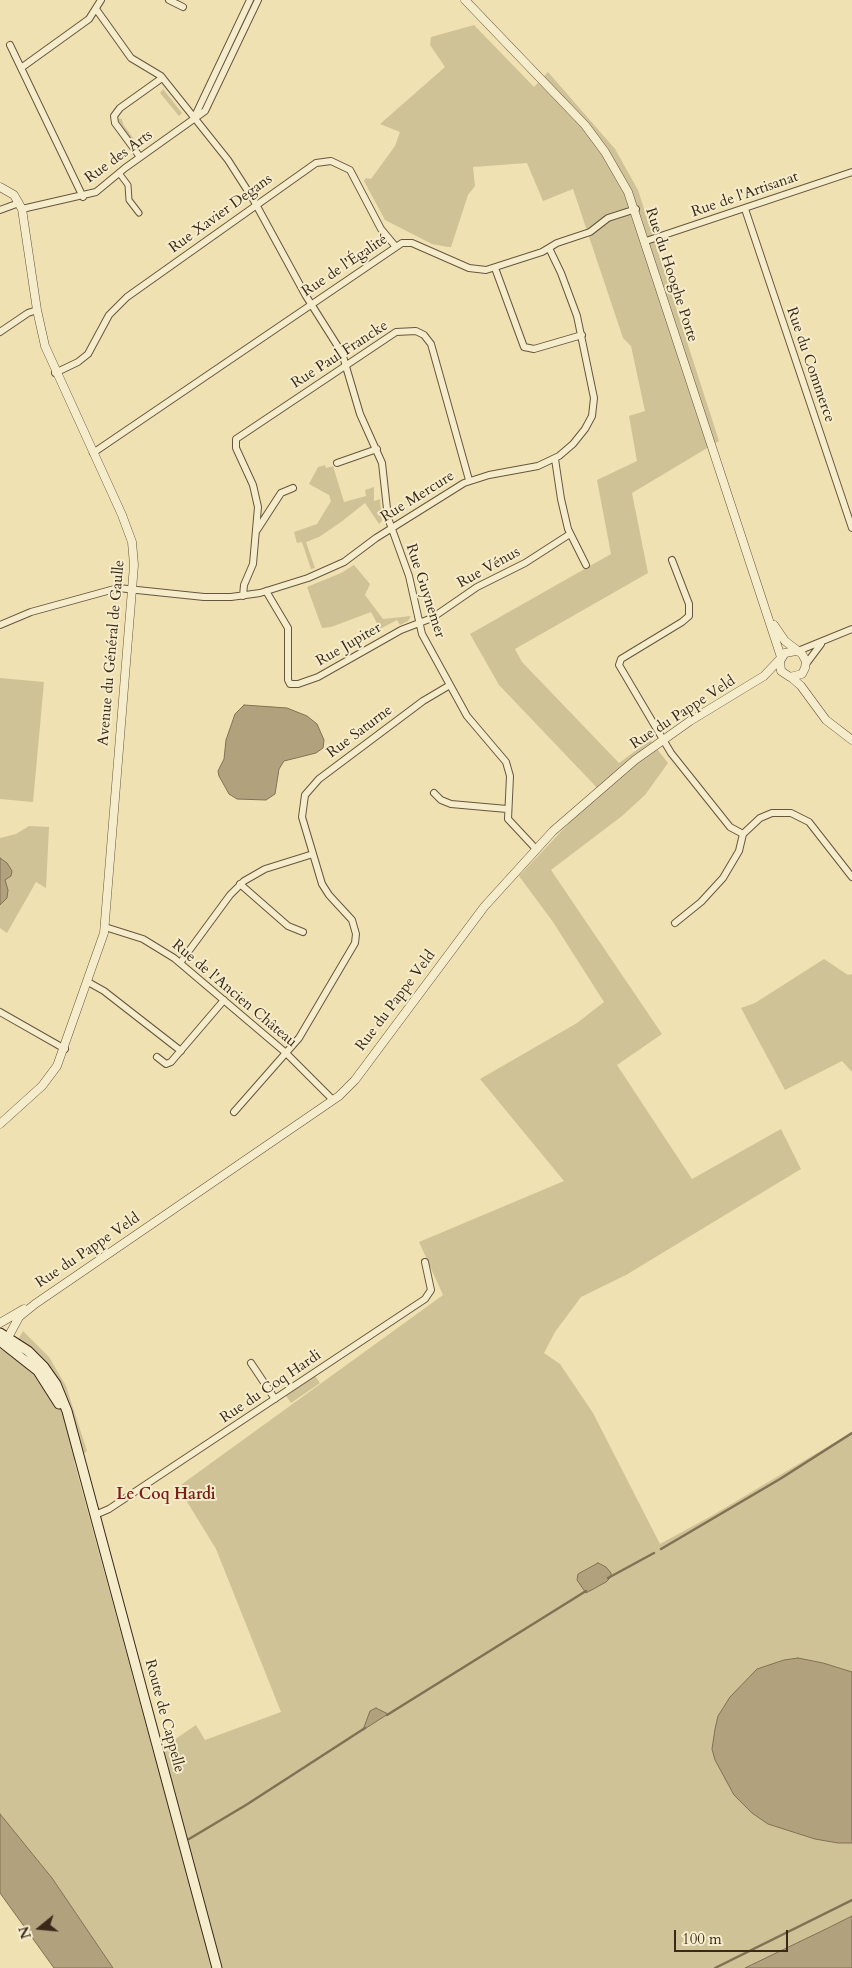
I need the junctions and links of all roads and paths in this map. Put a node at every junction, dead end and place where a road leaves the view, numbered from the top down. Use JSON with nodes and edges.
{"nodes":[{"id":1,"x":100,"y":0,"type":"edge"},
{"id":2,"x":170,"y":0,"type":"edge"},
{"id":3,"x":250,"y":0,"type":"edge"},
{"id":4,"x":258,"y":0,"type":"edge"},
{"id":5,"x":465,"y":0,"type":"edge"},
{"id":6,"x":184,"y":7,"type":"dead end"},
{"id":7,"x":96,"y":9,"type":"junction"},
{"id":8,"x":10,"y":45,"type":"dead end"},
{"id":9,"x":21,"y":68,"type":"junction"},
{"id":10,"x":162,"y":78,"type":"junction"},
{"id":11,"x":194,"y":117,"type":"junction"},
{"id":12,"x":140,"y":157,"type":"junction"},
{"id":13,"x":852,"y":172,"type":"edge"},
{"id":14,"x":119,"y":173,"type":"junction"},
{"id":15,"x":0,"y":187,"type":"edge"},
{"id":16,"x":82,"y":197,"type":"junction"},
{"id":17,"x":256,"y":204,"type":"junction"},
{"id":18,"x":21,"y":206,"type":"junction"},
{"id":19,"x":636,"y":209,"type":"junction"},
{"id":20,"x":745,"y":209,"type":"junction"},
{"id":21,"x":0,"y":210,"type":"edge"},
{"id":22,"x":139,"y":213,"type":"dead end"},
{"id":23,"x":646,"y":242,"type":"junction"},
{"id":24,"x":396,"y":247,"type":"junction"},
{"id":25,"x":549,"y":248,"type":"junction"},
{"id":26,"x":495,"y":268,"type":"junction"},
{"id":27,"x":311,"y":304,"type":"junction"},
{"id":28,"x":37,"y":310,"type":"junction"},
{"id":29,"x":0,"y":332,"type":"edge"},
{"id":30,"x":582,"y":335,"type":"junction"},
{"id":31,"x":346,"y":365,"type":"junction"},
{"id":32,"x":55,"y":373,"type":"junction"},
{"id":33,"x":376,"y":449,"type":"junction"},
{"id":34,"x":93,"y":453,"type":"junction"},
{"id":35,"x":555,"y":459,"type":"junction"},
{"id":36,"x":337,"y":463,"type":"dead end"},
{"id":37,"x":469,"y":480,"type":"junction"},
{"id":38,"x":293,"y":488,"type":"dead end"},
{"id":39,"x":852,"y":528,"type":"edge"},
{"id":40,"x":391,"y":529,"type":"junction"},
{"id":41,"x":256,"y":531,"type":"junction"},
{"id":42,"x":570,"y":534,"type":"junction"},
{"id":43,"x":672,"y":560,"type":"dead end"},
{"id":44,"x":586,"y":565,"type":"dead end"},
{"id":45,"x":133,"y":588,"type":"junction"},
{"id":46,"x":266,"y":591,"type":"junction"},
{"id":47,"x":243,"y":596,"type":"junction"},
{"id":48,"x":765,"y":608,"type":"junction"},
{"id":49,"x":419,"y":623,"type":"junction"},
{"id":50,"x":0,"y":625,"type":"edge"},
{"id":51,"x":852,"y":629,"type":"edge"},
{"id":52,"x":828,"y":638,"type":"junction"},
{"id":53,"x":797,"y":651,"type":"junction"},
{"id":54,"x":781,"y":658,"type":"junction"},
{"id":55,"x":805,"y":668,"type":"junction"},
{"id":56,"x":788,"y":676,"type":"junction"},
{"id":57,"x":752,"y":684,"type":"junction"},
{"id":58,"x":450,"y":685,"type":"junction"},
{"id":59,"x":818,"y":710,"type":"junction"},
{"id":60,"x":663,"y":740,"type":"junction"},
{"id":61,"x":852,"y":740,"type":"edge"},
{"id":62,"x":434,"y":793,"type":"dead end"},
{"id":63,"x":508,"y":809,"type":"junction"},
{"id":64,"x":743,"y":834,"type":"junction"},
{"id":65,"x":536,"y":849,"type":"junction"},
{"id":66,"x":313,"y":854,"type":"junction"},
{"id":67,"x":852,"y":877,"type":"edge"},
{"id":68,"x":240,"y":884,"type":"junction"},
{"id":69,"x":675,"y":924,"type":"dead end"},
{"id":70,"x":105,"y":927,"type":"junction"},
{"id":71,"x":303,"y":932,"type":"dead end"},
{"id":72,"x":180,"y":963,"type":"junction"},
{"id":73,"x":88,"y":982,"type":"junction"},
{"id":74,"x":224,"y":1000,"type":"junction"},
{"id":75,"x":0,"y":1012,"type":"edge"},
{"id":76,"x":65,"y":1049,"type":"junction"},
{"id":77,"x":181,"y":1051,"type":"junction"},
{"id":78,"x":286,"y":1053,"type":"junction"},
{"id":79,"x":157,"y":1057,"type":"dead end"},
{"id":80,"x":333,"y":1100,"type":"junction"},
{"id":81,"x":234,"y":1112,"type":"dead end"},
{"id":82,"x":0,"y":1124,"type":"edge"},
{"id":83,"x":425,"y":1262,"type":"dead end"},
{"id":84,"x":35,"y":1304,"type":"junction"},
{"id":85,"x":0,"y":1323,"type":"edge"},
{"id":86,"x":3,"y":1339,"type":"edge"},
{"id":87,"x":251,"y":1363,"type":"dead end"},
{"id":88,"x":275,"y":1399,"type":"junction"},
{"id":89,"x":95,"y":1515,"type":"junction"},
{"id":90,"x":217,"y":1968,"type":"edge"}],
"edges":[{"from":1,"to":7,"type":"street"},
{"from":2,"to":6,"type":"street"},
{"from":3,"to":11,"type":"street"},
{"from":4,"to":11,"type":"street","name":"Rue des Arts"},
{"from":5,"to":19,"type":"street","name":"Rue du Hooghe Porte"},
{"from":7,"to":9,"type":"street"},
{"from":7,"to":10,"type":"street","name":"Rue Guynemer"},
{"from":8,"to":9,"type":"street"},
{"from":9,"to":16,"type":"street"},
{"from":10,"to":11,"type":"street","name":"Rue Guynemer"},
{"from":10,"to":12,"type":"street"},
{"from":11,"to":12,"type":"street","name":"Rue des Arts"},
{"from":11,"to":17,"type":"street","name":"Rue Guynemer"},
{"from":12,"to":14,"type":"street","name":"Rue des Arts"},
{"from":13,"to":20,"type":"street","name":"Rue de l'Artisanat"},
{"from":14,"to":16,"type":"street","name":"Rue des Arts"},
{"from":14,"to":22,"type":"street"},
{"from":15,"to":18,"type":"street"},
{"from":16,"to":18,"type":"street","name":"Rue des Arts"},
{"from":17,"to":24,"type":"street","name":"Rue Xavier Degans"},
{"from":17,"to":27,"type":"street","name":"Rue Guynemer"},
{"from":17,"to":32,"type":"street","name":"Rue Xavier Degans"},
{"from":18,"to":21,"type":"street","name":"Rue des Arts"},
{"from":18,"to":28,"type":"street","name":"Avenue du Général de Gaulle"},
{"from":19,"to":23,"type":"street","name":"Rue du Hooghe Porte"},
{"from":19,"to":25,"type":"street","name":"Rue de l'Égalité"},
{"from":20,"to":23,"type":"street","name":"Rue de l'Artisanat"},
{"from":20,"to":39,"type":"street","name":"Rue du Commerce"},
{"from":23,"to":48,"type":"street","name":"Rue du Hooghe Porte"},
{"from":24,"to":26,"type":"street","name":"Rue de l'Égalité"},
{"from":24,"to":27,"type":"street","name":"Rue de l'Égalité"},
{"from":25,"to":26,"type":"street","name":"Rue de l'Égalité"},
{"from":25,"to":30,"type":"street","name":"Rue Mercure"},
{"from":26,"to":30,"type":"street"},
{"from":27,"to":31,"type":"street","name":"Rue Guynemer"},
{"from":27,"to":34,"type":"street","name":"Rue de l'Égalité"},
{"from":28,"to":29,"type":"street"},
{"from":28,"to":32,"type":"street","name":"Avenue du Général de Gaulle"},
{"from":30,"to":35,"type":"street","name":"Rue Mercure"},
{"from":31,"to":33,"type":"street","name":"Rue Guynemer"},
{"from":31,"to":37,"type":"street","name":"Rue Paul Francke"},
{"from":31,"to":41,"type":"street","name":"Rue Paul Francke"},
{"from":32,"to":34,"type":"street","name":"Avenue du Général de Gaulle"},
{"from":33,"to":36,"type":"street"},
{"from":33,"to":40,"type":"street","name":"Rue Guynemer"},
{"from":34,"to":45,"type":"street","name":"Avenue du Général de Gaulle"},
{"from":35,"to":37,"type":"street","name":"Rue Mercure"},
{"from":35,"to":42,"type":"street"},
{"from":37,"to":40,"type":"street","name":"Rue Mercure"},
{"from":38,"to":41,"type":"street"},
{"from":40,"to":46,"type":"street","name":"Rue Mercure"},
{"from":40,"to":49,"type":"street","name":"Rue Guynemer"},
{"from":41,"to":47,"type":"street"},
{"from":42,"to":44,"type":"street"},
{"from":42,"to":49,"type":"street","name":"Rue Vénus"},
{"from":43,"to":60,"type":"street"},
{"from":45,"to":47,"type":"street","name":"Rue Mercure"},
{"from":45,"to":50,"type":"street","name":"Rue Mercure"},
{"from":45,"to":70,"type":"street","name":"Avenue du Général de Gaulle"},
{"from":46,"to":47,"type":"street","name":"Rue Mercure"},
{"from":46,"to":49,"type":"street","name":"Rue Jupiter"},
{"from":48,"to":53,"type":"street","name":"Rue du Hooghe Porte"},
{"from":48,"to":54,"type":"street","name":"Rue du Hooghe Porte"},
{"from":49,"to":58,"type":"street","name":"Rue Guynemer"},
{"from":51,"to":52,"type":"street"},
{"from":52,"to":53,"type":"street"},
{"from":52,"to":55,"type":"street"},
{"from":53,"to":54,"type":"street"},
{"from":53,"to":55,"type":"street"},
{"from":54,"to":56,"type":"street"},
{"from":54,"to":57,"type":"street","name":"Rue du Pappe Veld"},
{"from":55,"to":56,"type":"street"},
{"from":55,"to":59,"type":"street"},
{"from":56,"to":57,"type":"street","name":"Rue du Pappe Veld"},
{"from":56,"to":59,"type":"street"},
{"from":57,"to":60,"type":"street","name":"Rue du Pappe Veld"},
{"from":58,"to":63,"type":"street","name":"Rue Guynemer"},
{"from":58,"to":66,"type":"street","name":"Rue Saturne"},
{"from":59,"to":61,"type":"street"},
{"from":60,"to":64,"type":"street"},
{"from":60,"to":65,"type":"street","name":"Rue du Pappe Veld"},
{"from":62,"to":63,"type":"street"},
{"from":63,"to":65,"type":"street","name":"Rue Guynemer"},
{"from":64,"to":67,"type":"street"},
{"from":64,"to":69,"type":"street"},
{"from":65,"to":80,"type":"street","name":"Rue du Pappe Veld"},
{"from":66,"to":68,"type":"street"},
{"from":66,"to":78,"type":"street"},
{"from":68,"to":71,"type":"street"},
{"from":68,"to":72,"type":"street"},
{"from":70,"to":72,"type":"street","name":"Rue de l'Ancien Château"},
{"from":70,"to":73,"type":"street","name":"Avenue du Général de Gaulle"},
{"from":72,"to":74,"type":"street","name":"Rue de l'Ancien Château"},
{"from":73,"to":76,"type":"street","name":"Avenue du Général de Gaulle"},
{"from":73,"to":77,"type":"street"},
{"from":74,"to":77,"type":"street"},
{"from":74,"to":78,"type":"street","name":"Rue de l'Ancien Château"},
{"from":75,"to":76,"type":"street"},
{"from":76,"to":82,"type":"street","name":"Avenue du Général de Gaulle"},
{"from":77,"to":79,"type":"street"},
{"from":78,"to":80,"type":"street","name":"Rue de l'Ancien Château"},
{"from":78,"to":81,"type":"street"},
{"from":80,"to":84,"type":"street","name":"Rue du Pappe Veld"},
{"from":83,"to":88,"type":"street","name":"Rue du Coq Hardi"},
{"from":84,"to":85,"type":"street","name":"Rue du Pappe Veld"},
{"from":84,"to":86,"type":"street","name":"Rue du Pappe Veld"},
{"from":86,"to":89,"type":"main road","name":"Route de Cappelle"},
{"from":87,"to":88,"type":"street"},
{"from":88,"to":89,"type":"street","name":"Rue du Coq Hardi"},
{"from":89,"to":90,"type":"main road","name":"Route de Cappelle"}]}
